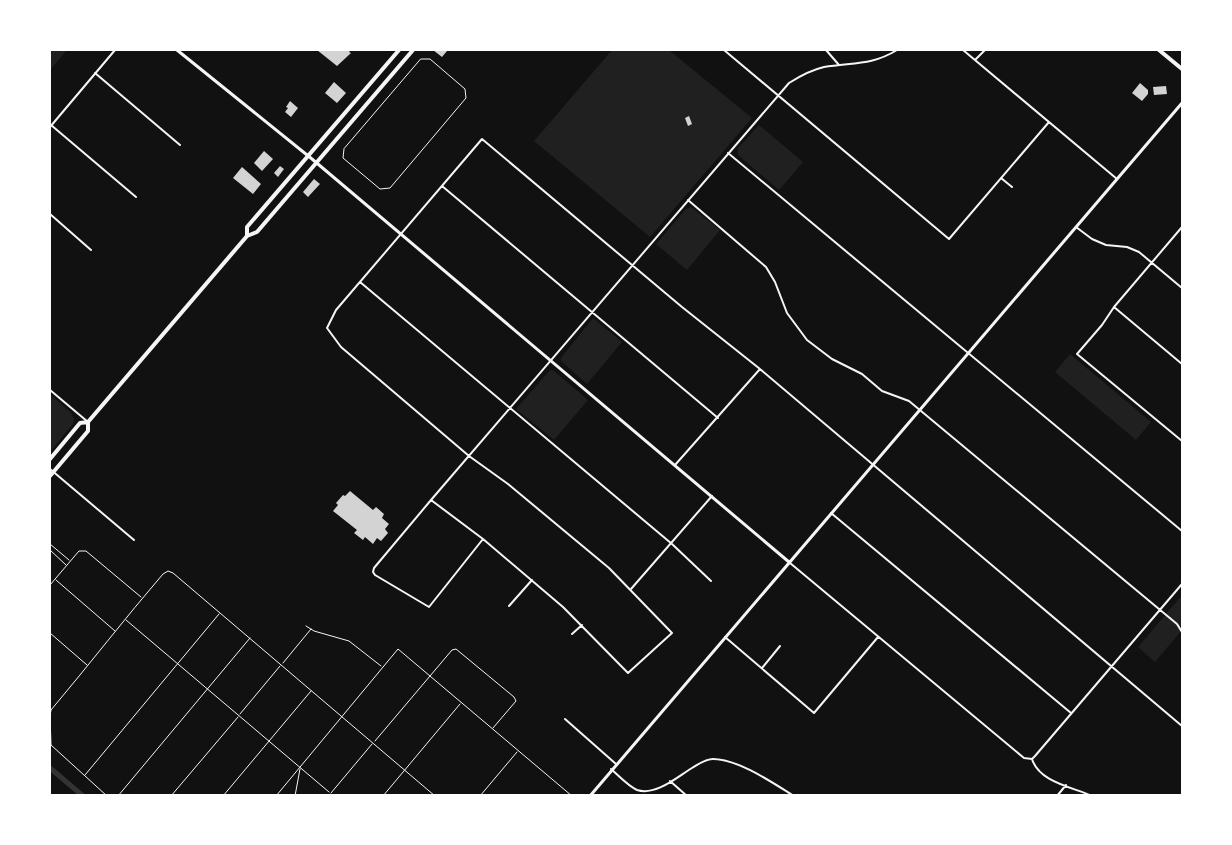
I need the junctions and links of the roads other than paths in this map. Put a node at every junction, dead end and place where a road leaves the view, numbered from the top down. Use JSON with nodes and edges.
{"nodes":[{"id":1,"x":115,"y":50,"type":"edge"},
{"id":2,"x":177,"y":50,"type":"edge"},
{"id":3,"x":399,"y":50,"type":"edge"},
{"id":4,"x":414,"y":50,"type":"edge"},
{"id":5,"x":724,"y":50,"type":"edge"},
{"id":6,"x":826,"y":50,"type":"edge"},
{"id":7,"x":897,"y":50,"type":"edge"},
{"id":8,"x":963,"y":50,"type":"edge"},
{"id":9,"x":985,"y":50,"type":"edge"},
{"id":10,"x":1159,"y":50,"type":"edge"},
{"id":11,"x":975,"y":60,"type":"junction"},
{"id":12,"x":839,"y":66,"type":"junction"},
{"id":13,"x":1182,"y":69,"type":"edge"},
{"id":14,"x":95,"y":73,"type":"junction"},
{"id":15,"x":778,"y":95,"type":"junction"},
{"id":16,"x":466,"y":98,"type":"joint"},
{"id":17,"x":1182,"y":103,"type":"edge"},
{"id":18,"x":1049,"y":122,"type":"junction"},
{"id":19,"x":50,"y":126,"type":"edge"},
{"id":20,"x":180,"y":145,"type":"dead end"},
{"id":21,"x":728,"y":153,"type":"junction"},
{"id":22,"x":308,"y":156,"type":"junction"},
{"id":23,"x":316,"y":163,"type":"junction"},
{"id":24,"x":1001,"y":178,"type":"junction"},
{"id":25,"x":1117,"y":179,"type":"junction"},
{"id":26,"x":442,"y":186,"type":"junction"},
{"id":27,"x":1012,"y":187,"type":"dead end"},
{"id":28,"x":136,"y":197,"type":"dead end"},
{"id":29,"x":688,"y":200,"type":"junction"},
{"id":30,"x":50,"y":214,"type":"edge"},
{"id":31,"x":1076,"y":227,"type":"junction"},
{"id":32,"x":1182,"y":227,"type":"edge"},
{"id":33,"x":401,"y":234,"type":"junction"},
{"id":34,"x":247,"y":236,"type":"junction"},
{"id":35,"x":92,"y":250,"type":"dead end"},
{"id":36,"x":1152,"y":262,"type":"junction"},
{"id":37,"x":632,"y":265,"type":"junction"},
{"id":38,"x":360,"y":282,"type":"junction"},
{"id":39,"x":1182,"y":288,"type":"edge"},
{"id":40,"x":1114,"y":307,"type":"junction"},
{"id":41,"x":592,"y":312,"type":"junction"},
{"id":42,"x":969,"y":352,"type":"junction"},
{"id":43,"x":551,"y":360,"type":"junction"},
{"id":44,"x":1182,"y":364,"type":"edge"},
{"id":45,"x":759,"y":369,"type":"junction"},
{"id":46,"x":50,"y":390,"type":"edge"},
{"id":47,"x":510,"y":409,"type":"junction"},
{"id":48,"x":920,"y":410,"type":"junction"},
{"id":49,"x":718,"y":418,"type":"junction"},
{"id":50,"x":88,"y":422,"type":"junction"},
{"id":51,"x":1182,"y":441,"type":"edge"},
{"id":52,"x":469,"y":456,"type":"junction"},
{"id":53,"x":50,"y":459,"type":"edge"},
{"id":54,"x":675,"y":465,"type":"junction"},
{"id":55,"x":872,"y":466,"type":"junction"},
{"id":56,"x":51,"y":472,"type":"edge"},
{"id":57,"x":712,"y":496,"type":"junction"},
{"id":58,"x":431,"y":500,"type":"junction"},
{"id":59,"x":831,"y":513,"type":"junction"},
{"id":60,"x":1182,"y":531,"type":"edge"},
{"id":61,"x":483,"y":539,"type":"junction"},
{"id":62,"x":134,"y":540,"type":"dead end"},
{"id":63,"x":50,"y":544,"type":"edge"},
{"id":64,"x":672,"y":544,"type":"junction"},
{"id":65,"x":50,"y":550,"type":"edge"},
{"id":66,"x":70,"y":562,"type":"junction"},
{"id":67,"x":789,"y":562,"type":"junction"},
{"id":68,"x":67,"y":565,"type":"junction"},
{"id":69,"x":55,"y":579,"type":"junction"},
{"id":70,"x":532,"y":580,"type":"junction"},
{"id":71,"x":711,"y":581,"type":"dead end"},
{"id":72,"x":1182,"y":584,"type":"edge"},
{"id":73,"x":50,"y":585,"type":"edge"},
{"id":74,"x":630,"y":590,"type":"junction"},
{"id":75,"x":142,"y":598,"type":"junction"},
{"id":76,"x":509,"y":606,"type":"dead end"},
{"id":77,"x":1160,"y":610,"type":"junction"},
{"id":78,"x":220,"y":613,"type":"junction"},
{"id":79,"x":124,"y":619,"type":"junction"},
{"id":80,"x":582,"y":625,"type":"junction"},
{"id":81,"x":306,"y":626,"type":"dead end"},
{"id":82,"x":311,"y":629,"type":"junction"},
{"id":83,"x":115,"y":631,"type":"junction"},
{"id":84,"x":1182,"y":632,"type":"edge"},
{"id":85,"x":50,"y":633,"type":"edge"},
{"id":86,"x":572,"y":634,"type":"dead end"},
{"id":87,"x":879,"y":636,"type":"junction"},
{"id":88,"x":250,"y":638,"type":"junction"},
{"id":89,"x":725,"y":638,"type":"junction"},
{"id":90,"x":780,"y":646,"type":"dead end"},
{"id":91,"x":177,"y":664,"type":"junction"},
{"id":92,"x":281,"y":665,"type":"junction"},
{"id":93,"x":88,"y":666,"type":"junction"},
{"id":94,"x":1112,"y":666,"type":"junction"},
{"id":95,"x":382,"y":668,"type":"junction"},
{"id":96,"x":762,"y":668,"type":"junction"},
{"id":97,"x":430,"y":676,"type":"junction"},
{"id":98,"x":207,"y":689,"type":"junction"},
{"id":99,"x":311,"y":690,"type":"junction"},
{"id":100,"x":461,"y":702,"type":"junction"},
{"id":101,"x":1071,"y":713,"type":"junction"},
{"id":102,"x":239,"y":716,"type":"junction"},
{"id":103,"x":341,"y":716,"type":"junction"},
{"id":104,"x":565,"y":719,"type":"dead end"},
{"id":105,"x":1182,"y":726,"type":"edge"},
{"id":106,"x":493,"y":729,"type":"junction"},
{"id":107,"x":269,"y":741,"type":"junction"},
{"id":108,"x":373,"y":743,"type":"junction"},
{"id":109,"x":518,"y":750,"type":"junction"},
{"id":110,"x":1030,"y":759,"type":"junction"},
{"id":111,"x":616,"y":764,"type":"junction"},
{"id":112,"x":300,"y":767,"type":"junction"},
{"id":113,"x":611,"y":769,"type":"junction"},
{"id":114,"x":404,"y":770,"type":"junction"},
{"id":115,"x":83,"y":776,"type":"junction"},
{"id":116,"x":670,"y":781,"type":"junction"},
{"id":117,"x":1066,"y":785,"type":"junction"},
{"id":118,"x":331,"y":793,"type":"junction"},
{"id":119,"x":106,"y":795,"type":"edge"},
{"id":120,"x":118,"y":795,"type":"edge"},
{"id":121,"x":171,"y":795,"type":"edge"},
{"id":122,"x":223,"y":795,"type":"edge"},
{"id":123,"x":276,"y":795,"type":"edge"},
{"id":124,"x":295,"y":795,"type":"edge"},
{"id":125,"x":333,"y":795,"type":"edge"},
{"id":126,"x":383,"y":795,"type":"edge"},
{"id":127,"x":435,"y":795,"type":"edge"},
{"id":128,"x":480,"y":795,"type":"edge"},
{"id":129,"x":572,"y":795,"type":"edge"},
{"id":130,"x":590,"y":795,"type":"edge"},
{"id":131,"x":687,"y":795,"type":"edge"},
{"id":132,"x":794,"y":795,"type":"edge"},
{"id":133,"x":1057,"y":795,"type":"edge"},
{"id":134,"x":1092,"y":795,"type":"edge"}],
"edges":[{"from":1,"to":14,"type":"street"},
{"from":2,"to":22,"type":"street"},
{"from":3,"to":22,"type":"main road"},
{"from":4,"to":23,"type":"main road"},
{"from":5,"to":15,"type":"street"},
{"from":6,"to":12,"type":"street"},
{"from":7,"to":12,"type":"street"},
{"from":8,"to":11,"type":"street"},
{"from":9,"to":11,"type":"street"},
{"from":10,"to":13,"type":"main road"},
{"from":11,"to":18,"type":"street"},
{"from":12,"to":15,"type":"street"},
{"from":14,"to":19,"type":"street"},
{"from":14,"to":20,"type":"street"},
{"from":15,"to":21,"type":"street"},
{"from":15,"to":24,"type":"street"},
{"from":16,"to":16,"type":"lane"},
{"from":17,"to":25,"type":"street"},
{"from":18,"to":24,"type":"street"},
{"from":18,"to":25,"type":"street"},
{"from":19,"to":28,"type":"street"},
{"from":21,"to":29,"type":"street"},
{"from":21,"to":42,"type":"street"},
{"from":22,"to":23,"type":"street"},
{"from":22,"to":34,"type":"main road"},
{"from":23,"to":33,"type":"street"},
{"from":23,"to":34,"type":"main road"},
{"from":24,"to":27,"type":"street"},
{"from":25,"to":31,"type":"street"},
{"from":26,"to":33,"type":"street"},
{"from":26,"to":37,"type":"street"},
{"from":26,"to":41,"type":"street"},
{"from":29,"to":37,"type":"street"},
{"from":29,"to":48,"type":"street"},
{"from":30,"to":35,"type":"street"},
{"from":31,"to":36,"type":"street"},
{"from":31,"to":42,"type":"street"},
{"from":32,"to":36,"type":"street"},
{"from":33,"to":38,"type":"street"},
{"from":33,"to":43,"type":"street"},
{"from":34,"to":50,"type":"main road"},
{"from":36,"to":39,"type":"street"},
{"from":36,"to":40,"type":"street"},
{"from":37,"to":41,"type":"street"},
{"from":37,"to":45,"type":"street"},
{"from":38,"to":47,"type":"street"},
{"from":38,"to":52,"type":"street"},
{"from":40,"to":44,"type":"street"},
{"from":40,"to":51,"type":"street"},
{"from":41,"to":43,"type":"street"},
{"from":41,"to":49,"type":"street"},
{"from":42,"to":48,"type":"street"},
{"from":42,"to":60,"type":"street"},
{"from":43,"to":47,"type":"street"},
{"from":43,"to":54,"type":"street"},
{"from":45,"to":49,"type":"street"},
{"from":45,"to":55,"type":"street"},
{"from":46,"to":50,"type":"street"},
{"from":47,"to":52,"type":"street"},
{"from":47,"to":64,"type":"street"},
{"from":48,"to":55,"type":"street"},
{"from":48,"to":77,"type":"street"},
{"from":49,"to":54,"type":"street"},
{"from":50,"to":53,"type":"main road"},
{"from":50,"to":56,"type":"main road"},
{"from":52,"to":58,"type":"street"},
{"from":52,"to":74,"type":"street"},
{"from":54,"to":57,"type":"street"},
{"from":55,"to":59,"type":"street"},
{"from":55,"to":94,"type":"street"},
{"from":56,"to":62,"type":"street"},
{"from":57,"to":64,"type":"street"},
{"from":57,"to":67,"type":"street"},
{"from":58,"to":61,"type":"street"},
{"from":58,"to":61,"type":"street"},
{"from":59,"to":67,"type":"street"},
{"from":59,"to":101,"type":"street"},
{"from":61,"to":70,"type":"street"},
{"from":63,"to":66,"type":"lane"},
{"from":64,"to":71,"type":"street"},
{"from":64,"to":74,"type":"street"},
{"from":65,"to":68,"type":"lane"},
{"from":66,"to":68,"type":"lane"},
{"from":66,"to":75,"type":"lane"},
{"from":67,"to":87,"type":"street"},
{"from":67,"to":89,"type":"street"},
{"from":68,"to":69,"type":"lane"},
{"from":69,"to":73,"type":"lane"},
{"from":69,"to":83,"type":"lane"},
{"from":70,"to":76,"type":"street"},
{"from":70,"to":80,"type":"street"},
{"from":72,"to":77,"type":"street"},
{"from":74,"to":80,"type":"street"},
{"from":75,"to":78,"type":"lane"},
{"from":75,"to":79,"type":"lane"},
{"from":77,"to":84,"type":"street"},
{"from":77,"to":94,"type":"street"},
{"from":78,"to":88,"type":"lane"},
{"from":78,"to":91,"type":"lane"},
{"from":79,"to":83,"type":"lane"},
{"from":79,"to":91,"type":"lane"},
{"from":80,"to":86,"type":"street"},
{"from":81,"to":82,"type":"lane"},
{"from":82,"to":92,"type":"lane"},
{"from":82,"to":95,"type":"lane"},
{"from":83,"to":93,"type":"lane"},
{"from":85,"to":93,"type":"lane"},
{"from":87,"to":96,"type":"street"},
{"from":87,"to":110,"type":"street"},
{"from":88,"to":92,"type":"lane"},
{"from":88,"to":98,"type":"lane"},
{"from":89,"to":96,"type":"street"},
{"from":89,"to":111,"type":"street"},
{"from":90,"to":96,"type":"street"},
{"from":91,"to":98,"type":"lane"},
{"from":91,"to":115,"type":"lane"},
{"from":92,"to":99,"type":"lane"},
{"from":92,"to":102,"type":"lane"},
{"from":93,"to":115,"type":"lane"},
{"from":94,"to":101,"type":"street"},
{"from":94,"to":105,"type":"street"},
{"from":95,"to":97,"type":"lane"},
{"from":95,"to":103,"type":"lane"},
{"from":97,"to":100,"type":"lane"},
{"from":97,"to":106,"type":"lane"},
{"from":97,"to":108,"type":"lane"},
{"from":98,"to":102,"type":"lane"},
{"from":98,"to":120,"type":"lane"},
{"from":99,"to":103,"type":"lane"},
{"from":99,"to":107,"type":"lane"},
{"from":100,"to":106,"type":"lane"},
{"from":100,"to":114,"type":"lane"},
{"from":101,"to":110,"type":"street"},
{"from":102,"to":107,"type":"lane"},
{"from":102,"to":121,"type":"lane"},
{"from":103,"to":108,"type":"lane"},
{"from":103,"to":112,"type":"lane"},
{"from":104,"to":111,"type":"street"},
{"from":106,"to":109,"type":"lane"},
{"from":107,"to":112,"type":"lane"},
{"from":107,"to":122,"type":"lane"},
{"from":108,"to":114,"type":"lane"},
{"from":108,"to":118,"type":"lane"},
{"from":109,"to":128,"type":"lane"},
{"from":109,"to":129,"type":"lane"},
{"from":110,"to":117,"type":"street"},
{"from":111,"to":113,"type":"street"},
{"from":112,"to":118,"type":"lane"},
{"from":112,"to":123,"type":"lane"},
{"from":112,"to":124,"type":"lane"},
{"from":113,"to":116,"type":"street"},
{"from":113,"to":130,"type":"street"},
{"from":114,"to":126,"type":"lane"},
{"from":114,"to":127,"type":"lane"},
{"from":115,"to":119,"type":"lane"},
{"from":116,"to":131,"type":"street"},
{"from":116,"to":132,"type":"street"},
{"from":117,"to":133,"type":"street"},
{"from":117,"to":134,"type":"street"},
{"from":118,"to":125,"type":"lane"}]}
